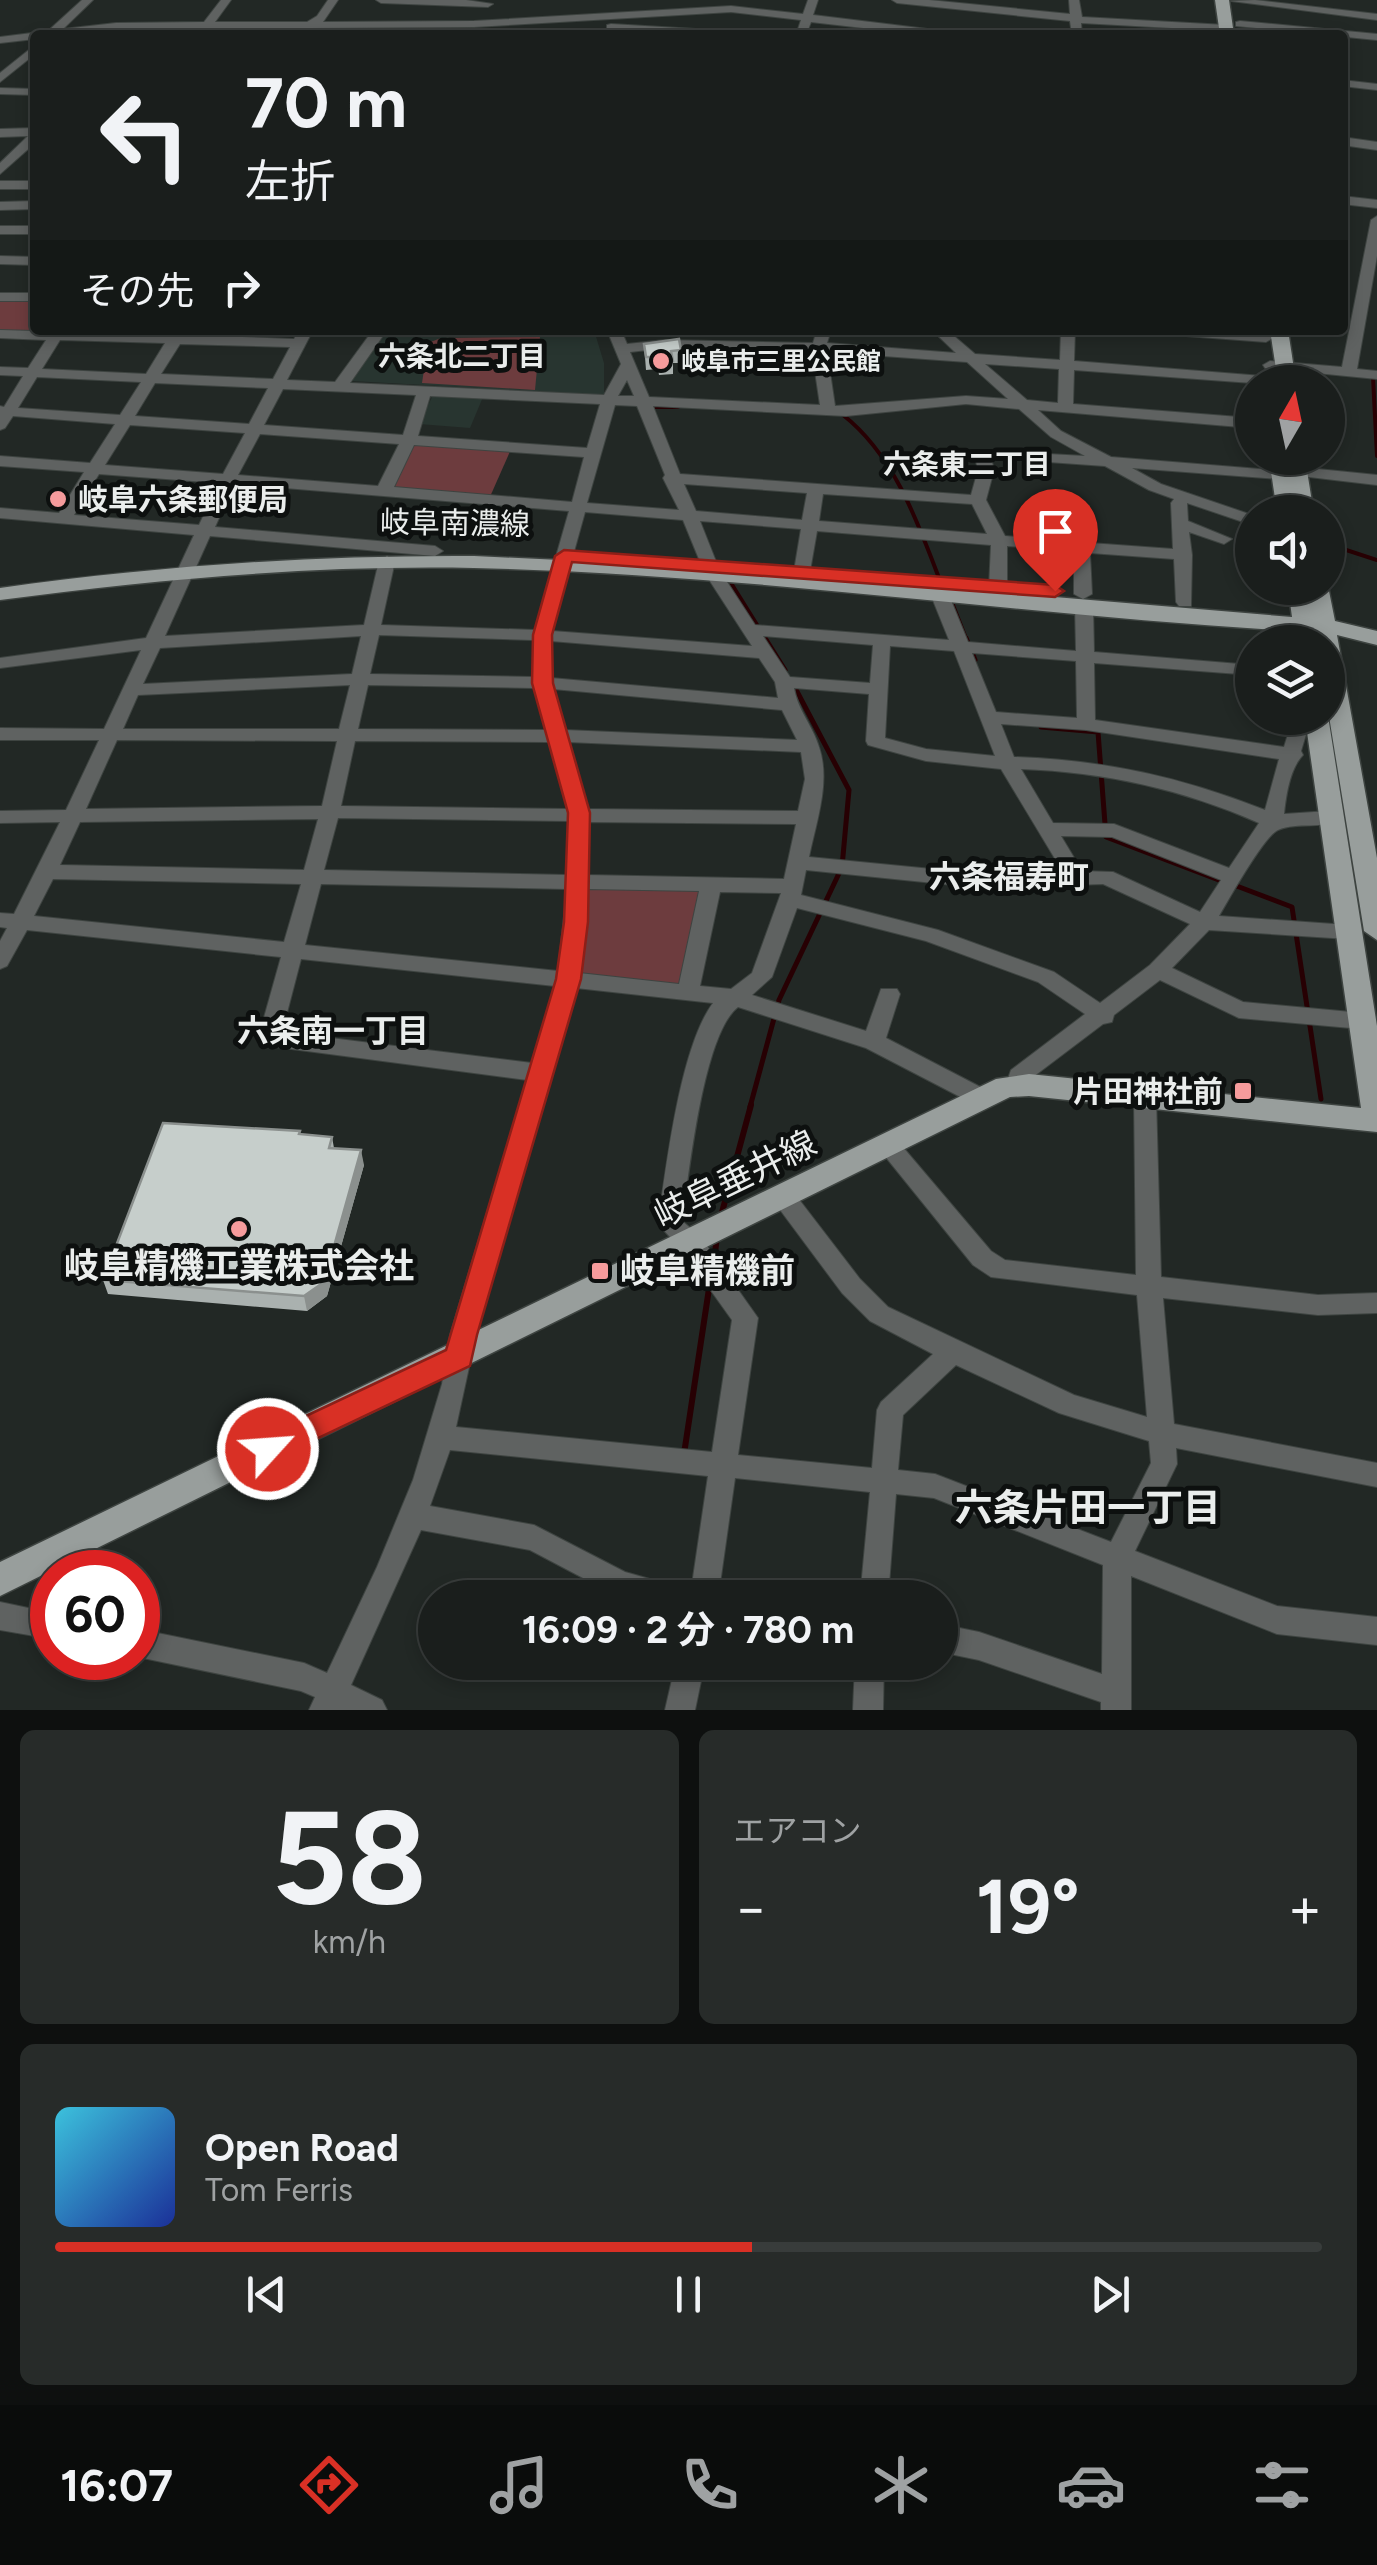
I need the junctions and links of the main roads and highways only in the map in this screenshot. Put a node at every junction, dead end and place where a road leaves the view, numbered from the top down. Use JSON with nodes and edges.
{"nodes":[{"id":1,"x":1222,"y":0,"type":"edge"},
{"id":2,"x":1236,"y":0,"type":"edge"},
{"id":3,"x":1234,"y":30,"type":"edge"},
{"id":4,"x":1234,"y":30,"type":"edge"},
{"id":5,"x":1270,"y":335,"type":"edge"},
{"id":6,"x":1275,"y":365,"type":"edge"},
{"id":7,"x":562,"y":560,"type":"junction"},
{"id":8,"x":188,"y":566,"type":"junction"},
{"id":9,"x":711,"y":570,"type":"junction"},
{"id":10,"x":0,"y":582,"type":"edge"},
{"id":11,"x":0,"y":594,"type":"edge"},
{"id":12,"x":1084,"y":600,"type":"junction"},
{"id":13,"x":1293,"y":625,"type":"edge"},
{"id":14,"x":1300,"y":625,"type":"edge"},
{"id":15,"x":1345,"y":633,"type":"edge"},
{"id":16,"x":1377,"y":638,"type":"edge"},
{"id":17,"x":1319,"y":735,"type":"edge"},
{"id":18,"x":1334,"y":735,"type":"edge"},
{"id":19,"x":1377,"y":931,"type":"edge"},
{"id":20,"x":1377,"y":1119,"type":"edge"},
{"id":21,"x":0,"y":1580,"type":"edge"}],
"edges":[{"from":1,"to":3,"type":"main road"},
{"from":2,"to":4,"type":"main road"},
{"from":5,"to":6,"type":"main road"},
{"from":7,"to":8,"type":"main road","name":"岐阜南濃線"},
{"from":7,"to":8,"type":"main road","name":"岐阜南濃線"},
{"from":7,"to":9,"type":"main road","name":"岐阜南濃線"},
{"from":8,"to":10,"type":"main road","name":"岐阜南濃線"},
{"from":8,"to":11,"type":"main road","name":"岐阜南濃線"},
{"from":9,"to":12,"type":"main road","name":"岐阜南濃線"},
{"from":9,"to":12,"type":"main road","name":"岐阜南濃線"},
{"from":12,"to":13,"type":"main road","name":"岐阜南濃線"},
{"from":12,"to":14,"type":"main road","name":"岐阜南濃線"},
{"from":15,"to":16,"type":"main road","name":"岐阜南濃線"},
{"from":17,"to":20,"type":"main road"},
{"from":18,"to":19,"type":"main road"},
{"from":20,"to":21,"type":"main road","name":"岐阜垂井線"}]}
